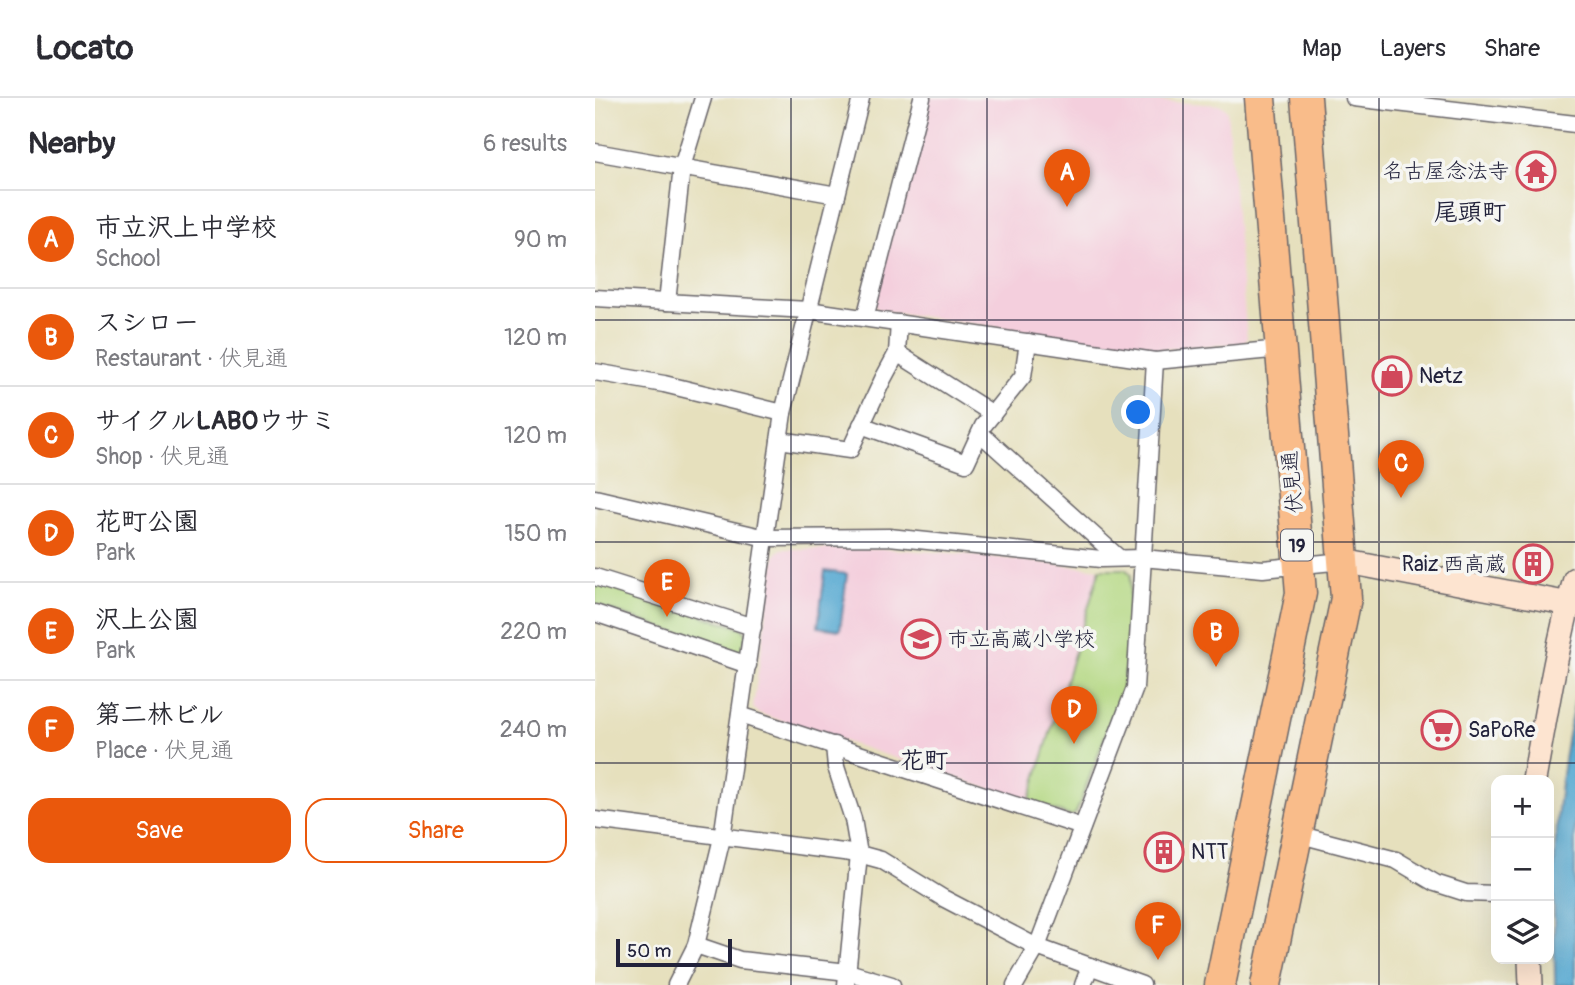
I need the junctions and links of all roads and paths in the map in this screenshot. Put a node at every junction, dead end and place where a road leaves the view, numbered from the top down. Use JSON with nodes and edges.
{"nodes":[{"id":1,"x":703,"y":98,"type":"edge"},
{"id":2,"x":861,"y":98,"type":"edge"},
{"id":3,"x":922,"y":98,"type":"edge"},
{"id":4,"x":1254,"y":98,"type":"edge"},
{"id":5,"x":1306,"y":98,"type":"edge"},
{"id":6,"x":1354,"y":98,"type":"edge"},
{"id":7,"x":1575,"y":124,"type":"edge"},
{"id":8,"x":595,"y":152,"type":"edge"},
{"id":9,"x":682,"y":167,"type":"junction"},
{"id":10,"x":837,"y":195,"type":"junction"},
{"id":11,"x":595,"y":298,"type":"edge"},
{"id":12,"x":667,"y":302,"type":"junction"},
{"id":13,"x":808,"y":310,"type":"junction"},
{"id":14,"x":865,"y":318,"type":"junction"},
{"id":15,"x":899,"y":323,"type":"junction"},
{"id":16,"x":1028,"y":342,"type":"junction"},
{"id":17,"x":1281,"y":349,"type":"junction"},
{"id":18,"x":897,"y":353,"type":"junction"},
{"id":19,"x":1155,"y":361,"type":"junction"},
{"id":20,"x":595,"y":372,"type":"edge"},
{"id":21,"x":783,"y":413,"type":"junction"},
{"id":22,"x":993,"y":414,"type":"junction"},
{"id":23,"x":861,"y":425,"type":"junction"},
{"id":24,"x":980,"y":433,"type":"junction"},
{"id":25,"x":779,"y":440,"type":"junction"},
{"id":26,"x":595,"y":498,"type":"edge"},
{"id":27,"x":766,"y":538,"type":"junction"},
{"id":28,"x":1119,"y":558,"type":"junction"},
{"id":29,"x":1142,"y":558,"type":"junction"},
{"id":30,"x":1343,"y":561,"type":"junction"},
{"id":31,"x":1299,"y":565,"type":"junction"},
{"id":32,"x":595,"y":578,"type":"edge"},
{"id":33,"x":1575,"y":579,"type":"edge"},
{"id":34,"x":1572,"y":604,"type":"edge"},
{"id":35,"x":595,"y":613,"type":"edge"},
{"id":36,"x":753,"y":626,"type":"junction"},
{"id":37,"x":748,"y":665,"type":"junction"},
{"id":38,"x":740,"y":715,"type":"junction"},
{"id":39,"x":834,"y":745,"type":"junction"},
{"id":40,"x":1535,"y":775,"type":"edge"},
{"id":41,"x":595,"y":820,"type":"edge"},
{"id":42,"x":1082,"y":827,"type":"junction"},
{"id":43,"x":1297,"y":834,"type":"junction"},
{"id":44,"x":722,"y":838,"type":"junction"},
{"id":45,"x":859,"y":854,"type":"junction"},
{"id":46,"x":1491,"y":894,"type":"edge"},
{"id":47,"x":696,"y":945,"type":"junction"},
{"id":48,"x":1037,"y":947,"type":"junction"},
{"id":49,"x":1531,"y":964,"type":"edge"},
{"id":50,"x":1090,"y":966,"type":"junction"},
{"id":51,"x":847,"y":978,"type":"edge"},
{"id":52,"x":676,"y":985,"type":"edge"},
{"id":53,"x":892,"y":985,"type":"edge"},
{"id":54,"x":1015,"y":985,"type":"edge"},
{"id":55,"x":1083,"y":985,"type":"edge"},
{"id":56,"x":1142,"y":985,"type":"edge"},
{"id":57,"x":1220,"y":985,"type":"edge"},
{"id":58,"x":1266,"y":985,"type":"edge"},
{"id":59,"x":1531,"y":985,"type":"edge"}],
"edges":[{"from":1,"to":9,"type":"street"},
{"from":2,"to":10,"type":"street"},
{"from":3,"to":14,"type":"street"},
{"from":4,"to":17,"type":"highway","name":"伏見通","number":"19"},
{"from":5,"to":30,"type":"highway","number":"19"},
{"from":6,"to":7,"type":"street"},
{"from":8,"to":9,"type":"street"},
{"from":9,"to":10,"type":"street"},
{"from":9,"to":12,"type":"street"},
{"from":10,"to":13,"type":"street"},
{"from":11,"to":12,"type":"street"},
{"from":12,"to":13,"type":"street"},
{"from":13,"to":14,"type":"street"},
{"from":13,"to":21,"type":"street"},
{"from":14,"to":15,"type":"street"},
{"from":15,"to":16,"type":"street"},
{"from":15,"to":18,"type":"street"},
{"from":16,"to":19,"type":"street"},
{"from":16,"to":22,"type":"street"},
{"from":17,"to":19,"type":"street"},
{"from":17,"to":31,"type":"highway","name":"伏見通","number":"19"},
{"from":18,"to":22,"type":"street"},
{"from":18,"to":23,"type":"street"},
{"from":19,"to":29,"type":"street"},
{"from":20,"to":21,"type":"street"},
{"from":21,"to":25,"type":"street"},
{"from":22,"to":24,"type":"street"},
{"from":23,"to":24,"type":"street"},
{"from":23,"to":25,"type":"street"},
{"from":24,"to":28,"type":"street"},
{"from":25,"to":27,"type":"street"},
{"from":26,"to":27,"type":"street"},
{"from":27,"to":28,"type":"street"},
{"from":27,"to":36,"type":"street"},
{"from":28,"to":29,"type":"street"},
{"from":29,"to":31,"type":"street"},
{"from":29,"to":42,"type":"street"},
{"from":30,"to":31,"type":"street"},
{"from":30,"to":34,"type":"street"},
{"from":30,"to":43,"type":"highway","number":"19"},
{"from":31,"to":57,"type":"highway","name":"伏見通","number":"19"},
{"from":32,"to":36,"type":"street"},
{"from":33,"to":34,"type":"street"},
{"from":34,"to":40,"type":"street"},
{"from":35,"to":37,"type":"street"},
{"from":36,"to":37,"type":"street"},
{"from":37,"to":38,"type":"street"},
{"from":38,"to":39,"type":"street"},
{"from":38,"to":44,"type":"street"},
{"from":39,"to":42,"type":"street"},
{"from":39,"to":45,"type":"street"},
{"from":41,"to":44,"type":"street"},
{"from":42,"to":48,"type":"street"},
{"from":43,"to":46,"type":"street"},
{"from":43,"to":58,"type":"highway","number":"19"},
{"from":44,"to":45,"type":"street"},
{"from":44,"to":47,"type":"street"},
{"from":45,"to":48,"type":"street"},
{"from":45,"to":51,"type":"street"},
{"from":47,"to":51,"type":"street"},
{"from":47,"to":52,"type":"street"},
{"from":48,"to":50,"type":"street"},
{"from":48,"to":54,"type":"street"},
{"from":49,"to":59,"type":"street"},
{"from":50,"to":55,"type":"street"},
{"from":50,"to":56,"type":"street"},
{"from":51,"to":53,"type":"street"}]}
